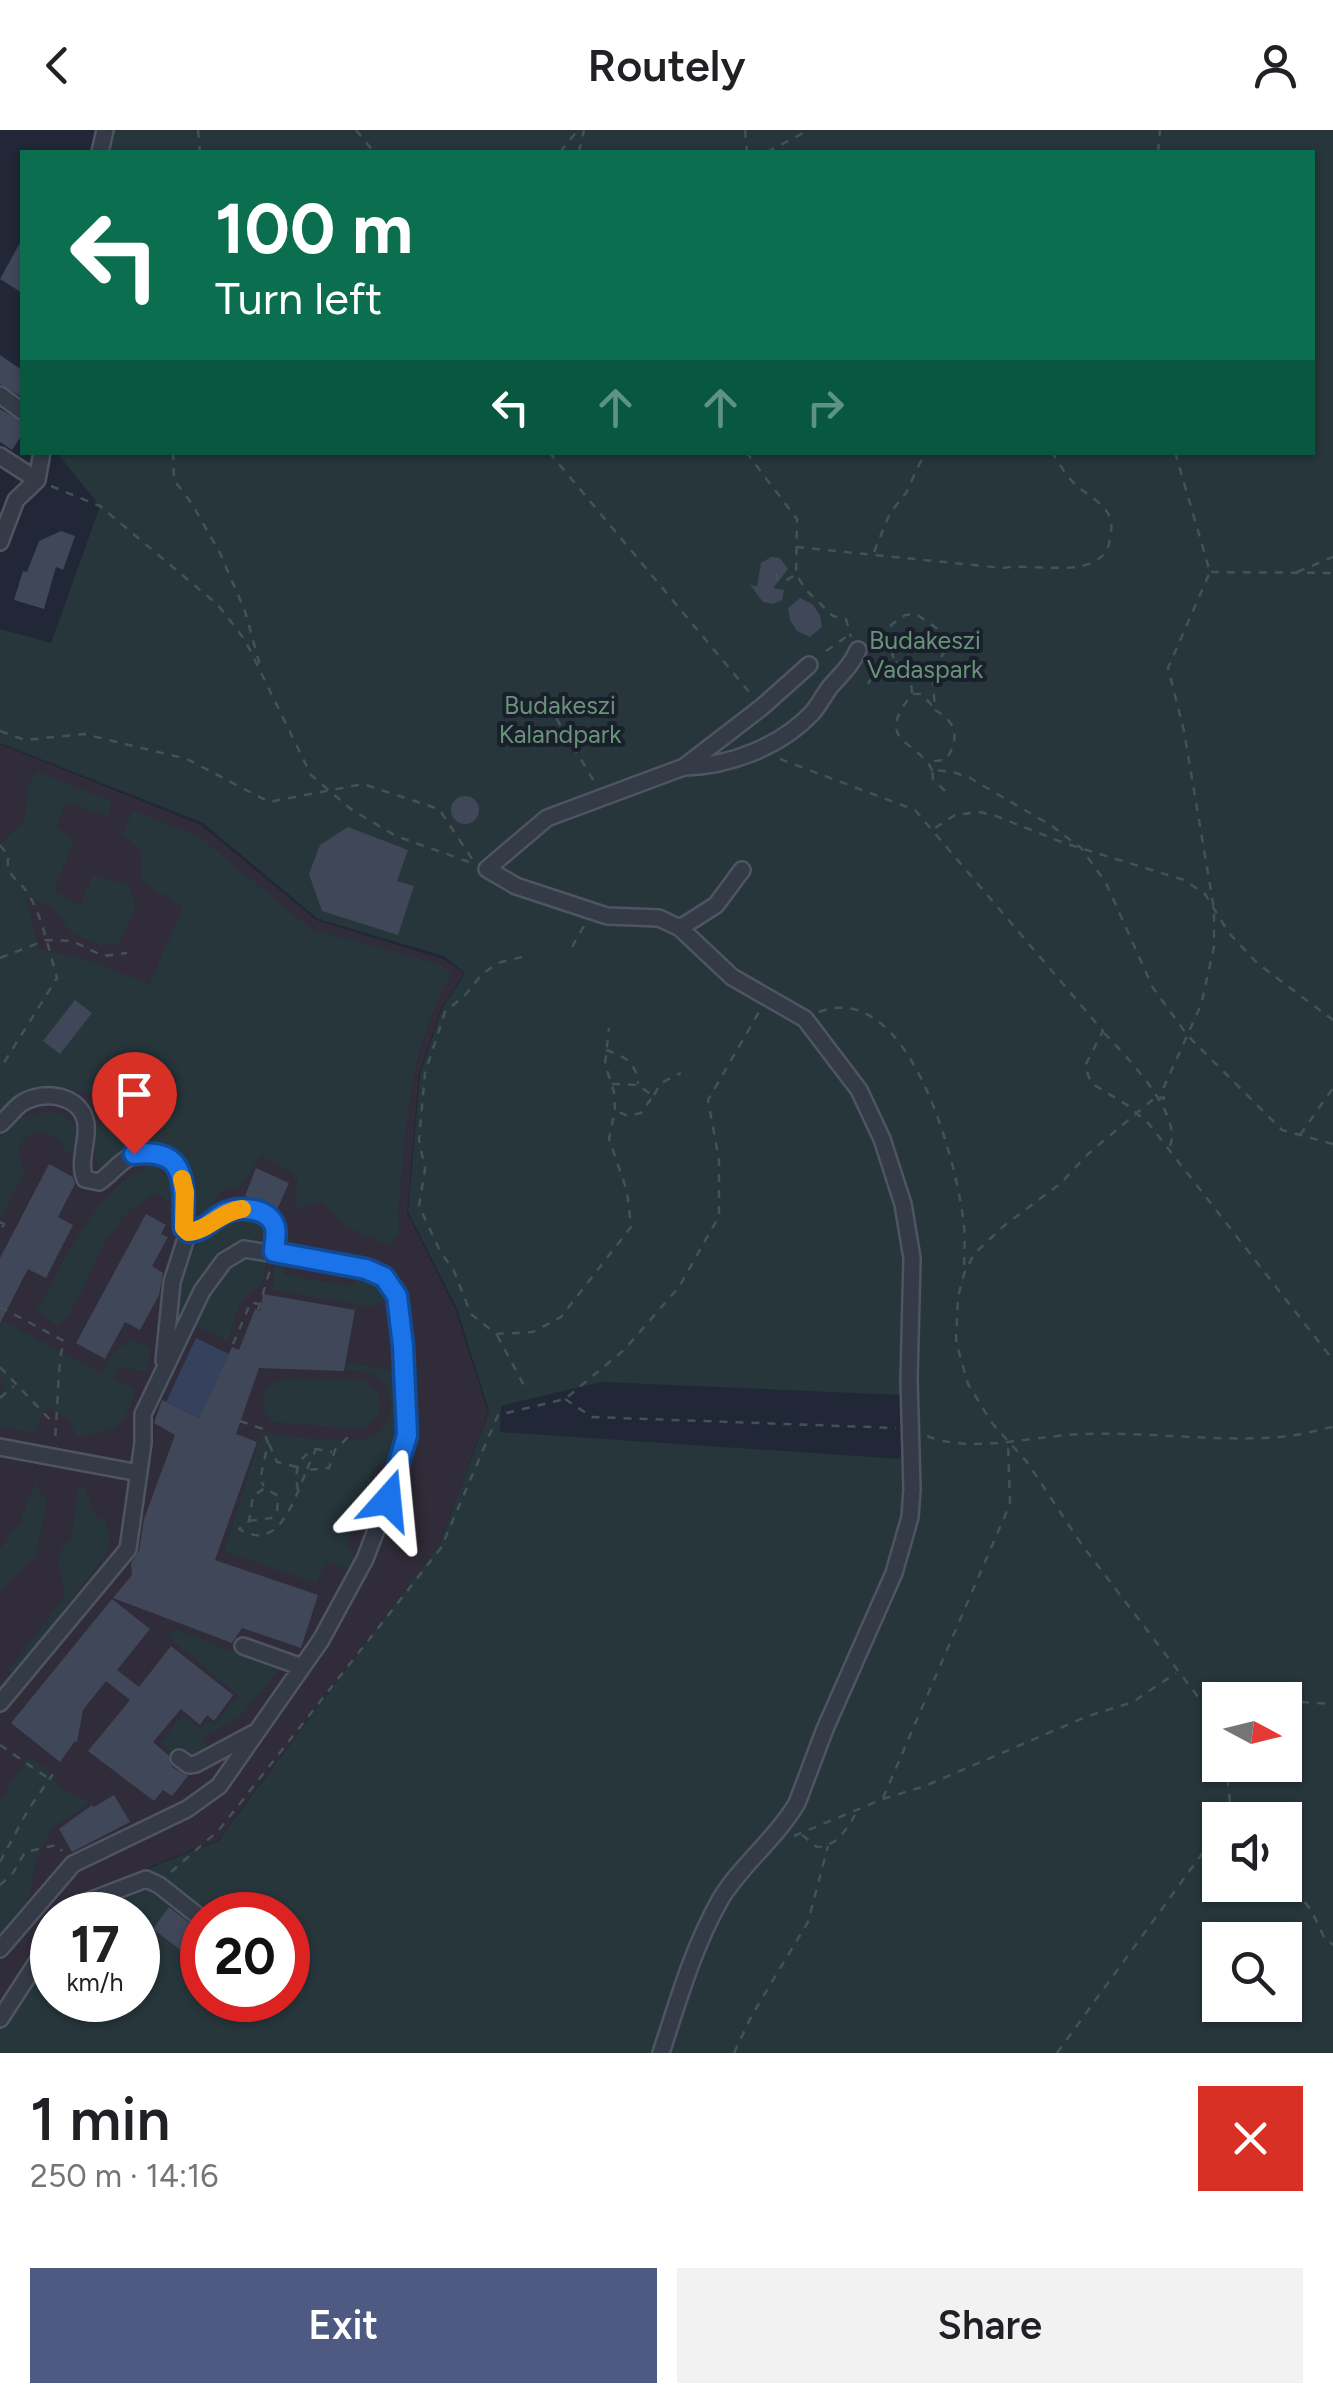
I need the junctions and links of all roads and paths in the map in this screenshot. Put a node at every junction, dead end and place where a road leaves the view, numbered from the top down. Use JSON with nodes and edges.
{"nodes":[{"id":1,"x":356,"y":130,"type":"edge"},
{"id":2,"x":578,"y":130,"type":"edge"},
{"id":3,"x":809,"y":130,"type":"edge"},
{"id":4,"x":372,"y":150,"type":"edge"},
{"id":5,"x":562,"y":150,"type":"edge"},
{"id":6,"x":771,"y":150,"type":"edge"},
{"id":7,"x":41,"y":455,"type":"edge"},
{"id":8,"x":173,"y":455,"type":"edge"},
{"id":9,"x":552,"y":455,"type":"edge"},
{"id":10,"x":748,"y":455,"type":"edge"},
{"id":11,"x":924,"y":455,"type":"edge"},
{"id":12,"x":1054,"y":455,"type":"edge"},
{"id":13,"x":1176,"y":455,"type":"edge"},
{"id":14,"x":0,"y":456,"type":"edge"},
{"id":15,"x":37,"y":480,"type":"junction"},
{"id":16,"x":0,"y":542,"type":"edge"},
{"id":17,"x":796,"y":547,"type":"junction"},
{"id":18,"x":874,"y":553,"type":"junction"},
{"id":19,"x":1333,"y":557,"type":"edge"},
{"id":20,"x":1210,"y":572,"type":"junction"},
{"id":21,"x":1295,"y":572,"type":"junction"},
{"id":22,"x":1333,"y":572,"type":"edge"},
{"id":23,"x":776,"y":573,"type":"dead end"},
{"id":24,"x":796,"y":574,"type":"junction"},
{"id":25,"x":850,"y":634,"type":"junction"},
{"id":26,"x":858,"y":650,"type":"junction"},
{"id":27,"x":826,"y":651,"type":"dead end"},
{"id":28,"x":894,"y":661,"type":"junction"},
{"id":29,"x":809,"y":664,"type":"dead end"},
{"id":30,"x":932,"y":668,"type":"junction"},
{"id":31,"x":910,"y":669,"type":"junction"},
{"id":32,"x":876,"y":671,"type":"junction"},
{"id":33,"x":262,"y":675,"type":"junction"},
{"id":34,"x":868,"y":684,"type":"dead end"},
{"id":35,"x":912,"y":694,"type":"junction"},
{"id":36,"x":532,"y":698,"type":"dead end"},
{"id":37,"x":762,"y":707,"type":"junction"},
{"id":38,"x":935,"y":710,"type":"junction"},
{"id":39,"x":0,"y":731,"type":"edge"},
{"id":40,"x":761,"y":748,"type":"junction"},
{"id":41,"x":684,"y":767,"type":"junction"},
{"id":42,"x":932,"y":770,"type":"junction"},
{"id":43,"x":329,"y":791,"type":"junction"},
{"id":44,"x":945,"y":792,"type":"dead end"},
{"id":45,"x":604,"y":798,"type":"junction"},
{"id":46,"x":935,"y":828,"type":"dead end"},
{"id":47,"x":0,"y":845,"type":"edge"},
{"id":48,"x":1081,"y":848,"type":"junction"},
{"id":49,"x":742,"y":870,"type":"dead end"},
{"id":50,"x":1214,"y":909,"type":"junction"},
{"id":51,"x":593,"y":911,"type":"junction"},
{"id":52,"x":680,"y":928,"type":"junction"},
{"id":53,"x":46,"y":940,"type":"junction"},
{"id":54,"x":572,"y":947,"type":"dead end"},
{"id":55,"x":127,"y":954,"type":"dead end"},
{"id":56,"x":522,"y":957,"type":"dead end"},
{"id":57,"x":0,"y":958,"type":"edge"},
{"id":58,"x":764,"y":993,"type":"junction"},
{"id":59,"x":805,"y":1019,"type":"junction"},
{"id":60,"x":1333,"y":1020,"type":"edge"},
{"id":61,"x":608,"y":1028,"type":"dead end"},
{"id":62,"x":1103,"y":1032,"type":"junction"},
{"id":63,"x":1188,"y":1036,"type":"junction"},
{"id":64,"x":606,"y":1050,"type":"junction"},
{"id":65,"x":0,"y":1069,"type":"edge"},
{"id":66,"x":681,"y":1073,"type":"dead end"},
{"id":67,"x":612,"y":1084,"type":"junction"},
{"id":68,"x":638,"y":1085,"type":"junction"},
{"id":69,"x":1333,"y":1088,"type":"edge"},
{"id":70,"x":653,"y":1096,"type":"junction"},
{"id":71,"x":1156,"y":1096,"type":"junction"},
{"id":72,"x":615,"y":1110,"type":"junction"},
{"id":73,"x":1136,"y":1112,"type":"junction"},
{"id":74,"x":0,"y":1124,"type":"edge"},
{"id":75,"x":1300,"y":1136,"type":"junction"},
{"id":76,"x":1333,"y":1144,"type":"edge"},
{"id":77,"x":1168,"y":1148,"type":"junction"},
{"id":78,"x":0,"y":1222,"type":"edge"},
{"id":79,"x":0,"y":1232,"type":"edge"},
{"id":80,"x":188,"y":1232,"type":"junction"},
{"id":81,"x":274,"y":1252,"type":"junction"},
{"id":82,"x":964,"y":1274,"type":"junction"},
{"id":83,"x":259,"y":1304,"type":"junction"},
{"id":84,"x":0,"y":1308,"type":"edge"},
{"id":85,"x":258,"y":1310,"type":"dead end"},
{"id":86,"x":496,"y":1334,"type":"junction"},
{"id":87,"x":233,"y":1344,"type":"dead end"},
{"id":88,"x":1333,"y":1360,"type":"edge"},
{"id":89,"x":0,"y":1367,"type":"edge"},
{"id":90,"x":163,"y":1371,"type":"junction"},
{"id":91,"x":16,"y":1384,"type":"junction"},
{"id":92,"x":527,"y":1391,"type":"dead end"},
{"id":93,"x":0,"y":1398,"type":"edge"},
{"id":94,"x":564,"y":1399,"type":"junction"},
{"id":95,"x":240,"y":1421,"type":"dead end"},
{"id":96,"x":56,"y":1426,"type":"junction"},
{"id":97,"x":1333,"y":1427,"type":"edge"},
{"id":98,"x":910,"y":1428,"type":"junction"},
{"id":99,"x":348,"y":1432,"type":"dead end"},
{"id":100,"x":1008,"y":1442,"type":"junction"},
{"id":101,"x":268,"y":1443,"type":"junction"},
{"id":102,"x":0,"y":1447,"type":"edge"},
{"id":103,"x":316,"y":1449,"type":"junction"},
{"id":104,"x":334,"y":1453,"type":"junction"},
{"id":105,"x":54,"y":1460,"type":"junction"},
{"id":106,"x":296,"y":1467,"type":"junction"},
{"id":107,"x":306,"y":1470,"type":"junction"},
{"id":108,"x":139,"y":1473,"type":"junction"},
{"id":109,"x":265,"y":1488,"type":"junction"},
{"id":110,"x":298,"y":1492,"type":"junction"},
{"id":111,"x":280,"y":1507,"type":"junction"},
{"id":112,"x":292,"y":1507,"type":"junction"},
{"id":113,"x":249,"y":1522,"type":"junction"},
{"id":114,"x":243,"y":1646,"type":"dead end"},
{"id":115,"x":302,"y":1667,"type":"junction"},
{"id":116,"x":1178,"y":1672,"type":"junction"},
{"id":117,"x":1202,"y":1702,"type":"edge"},
{"id":118,"x":1302,"y":1702,"type":"edge"},
{"id":119,"x":0,"y":1703,"type":"edge"},
{"id":120,"x":1333,"y":1704,"type":"edge"},
{"id":121,"x":256,"y":1732,"type":"junction"},
{"id":122,"x":0,"y":1745,"type":"edge"},
{"id":123,"x":179,"y":1758,"type":"dead end"},
{"id":124,"x":883,"y":1799,"type":"junction"},
{"id":125,"x":856,"y":1812,"type":"junction"},
{"id":126,"x":801,"y":1834,"type":"junction"},
{"id":127,"x":828,"y":1846,"type":"junction"},
{"id":128,"x":765,"y":1848,"type":"junction"},
{"id":129,"x":1202,"y":1855,"type":"edge"},
{"id":130,"x":0,"y":1862,"type":"edge"},
{"id":131,"x":74,"y":1864,"type":"junction"},
{"id":132,"x":146,"y":1880,"type":"junction"},
{"id":133,"x":0,"y":1885,"type":"edge"},
{"id":134,"x":114,"y":1892,"type":"edge"},
{"id":135,"x":1302,"y":1898,"type":"edge"},
{"id":136,"x":180,"y":1902,"type":"edge"},
{"id":137,"x":1333,"y":1945,"type":"edge"},
{"id":138,"x":0,"y":1949,"type":"edge"},
{"id":139,"x":30,"y":1973,"type":"edge"},
{"id":140,"x":0,"y":2020,"type":"edge"},
{"id":141,"x":661,"y":2053,"type":"edge"},
{"id":142,"x":734,"y":2053,"type":"edge"},
{"id":143,"x":1057,"y":2053,"type":"edge"}],
"edges":[{"from":1,"to":4,"type":"path"},
{"from":2,"to":5,"type":"path"},
{"from":3,"to":6,"type":"path"},
{"from":7,"to":15,"type":"street"},
{"from":8,"to":33,"type":"path"},
{"from":9,"to":37,"type":"path"},
{"from":10,"to":17,"type":"path"},
{"from":11,"to":18,"type":"path"},
{"from":12,"to":18,"type":"path"},
{"from":13,"to":20,"type":"path"},
{"from":14,"to":15,"type":"street"},
{"from":15,"to":16,"type":"street"},
{"from":15,"to":33,"type":"path"},
{"from":17,"to":18,"type":"path"},
{"from":17,"to":24,"type":"path"},
{"from":19,"to":21,"type":"path"},
{"from":20,"to":21,"type":"path"},
{"from":20,"to":50,"type":"path"},
{"from":21,"to":22,"type":"path"},
{"from":23,"to":24,"type":"path"},
{"from":24,"to":25,"type":"path"},
{"from":25,"to":26,"type":"path"},
{"from":25,"to":27,"type":"path"},
{"from":26,"to":32,"type":"path"},
{"from":26,"to":40,"type":"street"},
{"from":28,"to":30,"type":"path"},
{"from":28,"to":31,"type":"path"},
{"from":28,"to":32,"type":"path"},
{"from":29,"to":37,"type":"street"},
{"from":30,"to":31,"type":"path"},
{"from":30,"to":38,"type":"path"},
{"from":31,"to":35,"type":"path"},
{"from":32,"to":34,"type":"path"},
{"from":33,"to":43,"type":"path"},
{"from":35,"to":38,"type":"path"},
{"from":35,"to":42,"type":"path"},
{"from":36,"to":45,"type":"path"},
{"from":37,"to":41,"type":"street"},
{"from":38,"to":42,"type":"path"},
{"from":39,"to":43,"type":"path"},
{"from":40,"to":41,"type":"street"},
{"from":40,"to":62,"type":"path"},
{"from":41,"to":45,"type":"street"},
{"from":42,"to":44,"type":"path"},
{"from":42,"to":48,"type":"path"},
{"from":43,"to":43,"type":"path"},
{"from":45,"to":51,"type":"street"},
{"from":46,"to":48,"type":"path"},
{"from":47,"to":53,"type":"path"},
{"from":48,"to":50,"type":"path"},
{"from":48,"to":63,"type":"path"},
{"from":49,"to":52,"type":"street"},
{"from":50,"to":60,"type":"path"},
{"from":50,"to":63,"type":"path"},
{"from":51,"to":52,"type":"street"},
{"from":51,"to":54,"type":"path"},
{"from":52,"to":58,"type":"street"},
{"from":53,"to":55,"type":"path"},
{"from":53,"to":57,"type":"path"},
{"from":53,"to":65,"type":"path"},
{"from":56,"to":86,"type":"path"},
{"from":58,"to":59,"type":"street"},
{"from":58,"to":94,"type":"path"},
{"from":59,"to":82,"type":"path"},
{"from":59,"to":98,"type":"street"},
{"from":61,"to":64,"type":"path"},
{"from":62,"to":71,"type":"path"},
{"from":62,"to":73,"type":"path"},
{"from":63,"to":71,"type":"path"},
{"from":63,"to":75,"type":"path"},
{"from":64,"to":67,"type":"path"},
{"from":64,"to":68,"type":"path"},
{"from":66,"to":70,"type":"path"},
{"from":67,"to":68,"type":"path"},
{"from":67,"to":72,"type":"path"},
{"from":68,"to":70,"type":"path"},
{"from":69,"to":75,"type":"path"},
{"from":70,"to":72,"type":"path"},
{"from":71,"to":73,"type":"path"},
{"from":71,"to":77,"type":"path"},
{"from":72,"to":86,"type":"path"},
{"from":73,"to":77,"type":"path"},
{"from":73,"to":82,"type":"path"},
{"from":74,"to":80,"type":"street"},
{"from":75,"to":76,"type":"path"},
{"from":77,"to":88,"type":"path"},
{"from":78,"to":79,"type":"path"},
{"from":80,"to":81,"type":"street"},
{"from":80,"to":90,"type":"street"},
{"from":81,"to":83,"type":"path"},
{"from":81,"to":90,"type":"street"},
{"from":81,"to":115,"type":"street"},
{"from":82,"to":100,"type":"path"},
{"from":83,"to":85,"type":"path"},
{"from":83,"to":87,"type":"path"},
{"from":84,"to":96,"type":"path"},
{"from":86,"to":92,"type":"path"},
{"from":89,"to":91,"type":"path"},
{"from":90,"to":108,"type":"street"},
{"from":91,"to":93,"type":"path"},
{"from":91,"to":96,"type":"path"},
{"from":94,"to":98,"type":"path"},
{"from":94,"to":132,"type":"path"},
{"from":95,"to":101,"type":"path"},
{"from":96,"to":105,"type":"path"},
{"from":97,"to":100,"type":"path"},
{"from":98,"to":100,"type":"path"},
{"from":98,"to":128,"type":"street"},
{"from":99,"to":104,"type":"path"},
{"from":100,"to":116,"type":"path"},
{"from":100,"to":124,"type":"path"},
{"from":101,"to":106,"type":"path"},
{"from":101,"to":109,"type":"path"},
{"from":102,"to":105,"type":"street"},
{"from":103,"to":104,"type":"path"},
{"from":103,"to":106,"type":"path"},
{"from":103,"to":107,"type":"path"},
{"from":104,"to":107,"type":"path"},
{"from":105,"to":108,"type":"street"},
{"from":106,"to":110,"type":"path"},
{"from":107,"to":110,"type":"path"},
{"from":108,"to":119,"type":"street"},
{"from":109,"to":111,"type":"path"},
{"from":109,"to":113,"type":"path"},
{"from":110,"to":112,"type":"path"},
{"from":111,"to":112,"type":"path"},
{"from":111,"to":113,"type":"path"},
{"from":112,"to":113,"type":"path"},
{"from":114,"to":115,"type":"street"},
{"from":115,"to":121,"type":"street"},
{"from":116,"to":117,"type":"path"},
{"from":116,"to":124,"type":"path"},
{"from":118,"to":120,"type":"path"},
{"from":121,"to":123,"type":"street"},
{"from":121,"to":131,"type":"street"},
{"from":122,"to":130,"type":"path"},
{"from":124,"to":125,"type":"path"},
{"from":125,"to":126,"type":"path"},
{"from":125,"to":127,"type":"path"},
{"from":126,"to":127,"type":"path"},
{"from":126,"to":128,"type":"path"},
{"from":127,"to":142,"type":"path"},
{"from":128,"to":141,"type":"street"},
{"from":129,"to":143,"type":"path"},
{"from":131,"to":133,"type":"path"},
{"from":131,"to":138,"type":"street"},
{"from":132,"to":134,"type":"street"},
{"from":132,"to":136,"type":"street"},
{"from":135,"to":137,"type":"path"},
{"from":139,"to":140,"type":"street"}]}
